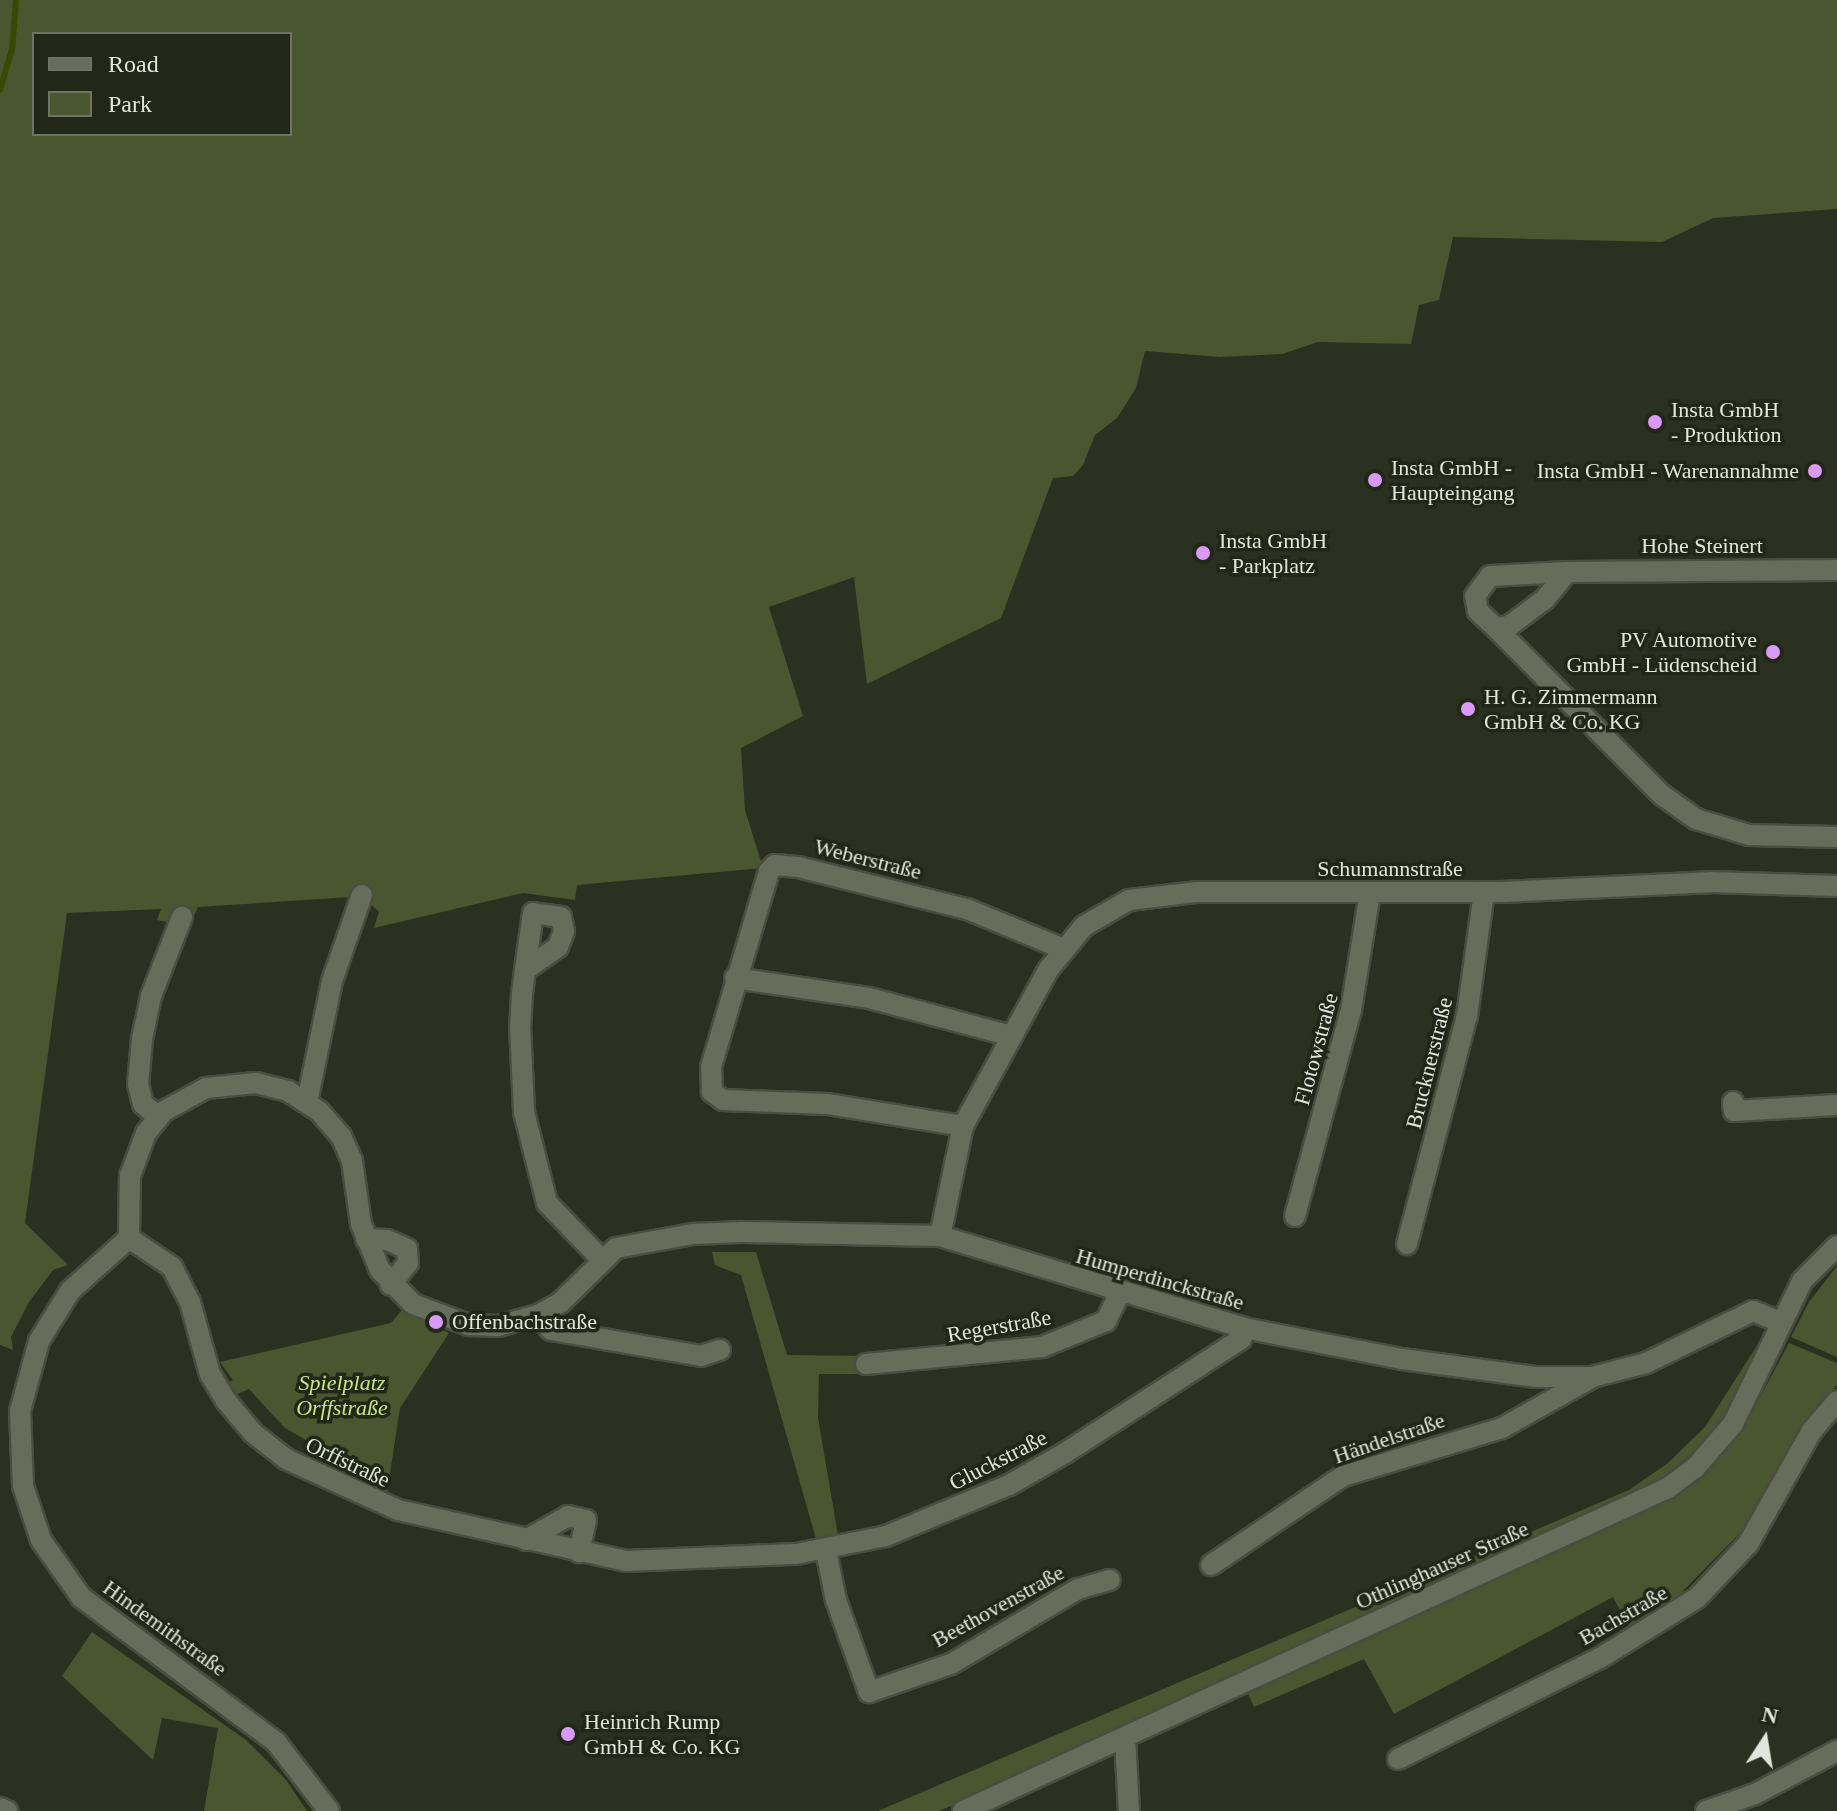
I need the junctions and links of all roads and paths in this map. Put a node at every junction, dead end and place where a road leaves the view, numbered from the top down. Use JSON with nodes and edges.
{"nodes":[{"id":1,"x":1837,"y":570,"type":"edge"},
{"id":2,"x":1567,"y":572,"type":"junction"},
{"id":3,"x":1496,"y":628,"type":"junction"},
{"id":4,"x":1837,"y":837,"type":"edge"},
{"id":5,"x":1837,"y":886,"type":"edge"},
{"id":6,"x":1484,"y":892,"type":"junction"},
{"id":7,"x":1370,"y":893,"type":"junction"},
{"id":8,"x":362,"y":895,"type":"dead end"},
{"id":9,"x":182,"y":917,"type":"dead end"},
{"id":10,"x":1061,"y":948,"type":"junction"},
{"id":11,"x":525,"y":970,"type":"dead end"},
{"id":12,"x":735,"y":978,"type":"junction"},
{"id":13,"x":1012,"y":1036,"type":"junction"},
{"id":14,"x":307,"y":1102,"type":"junction"},
{"id":15,"x":1733,"y":1102,"type":"dead end"},
{"id":16,"x":1837,"y":1105,"type":"edge"},
{"id":17,"x":158,"y":1117,"type":"junction"},
{"id":18,"x":963,"y":1126,"type":"junction"},
{"id":19,"x":1295,"y":1216,"type":"dead end"},
{"id":20,"x":940,"y":1236,"type":"junction"},
{"id":21,"x":129,"y":1238,"type":"junction"},
{"id":22,"x":366,"y":1239,"type":"junction"},
{"id":23,"x":1407,"y":1244,"type":"dead end"},
{"id":24,"x":1837,"y":1246,"type":"edge"},
{"id":25,"x":602,"y":1260,"type":"junction"},
{"id":26,"x":390,"y":1285,"type":"junction"},
{"id":27,"x":1119,"y":1294,"type":"junction"},
{"id":28,"x":538,"y":1315,"type":"junction"},
{"id":29,"x":1782,"y":1323,"type":"junction"},
{"id":30,"x":1244,"y":1328,"type":"junction"},
{"id":31,"x":720,"y":1350,"type":"dead end"},
{"id":32,"x":866,"y":1364,"type":"dead end"},
{"id":33,"x":1592,"y":1377,"type":"junction"},
{"id":34,"x":1837,"y":1401,"type":"edge"},
{"id":35,"x":526,"y":1540,"type":"junction"},
{"id":36,"x":826,"y":1551,"type":"junction"},
{"id":37,"x":579,"y":1552,"type":"junction"},
{"id":38,"x":738,"y":1558,"type":"joint"},
{"id":39,"x":1211,"y":1565,"type":"dead end"},
{"id":40,"x":1110,"y":1580,"type":"dead end"},
{"id":41,"x":1125,"y":1738,"type":"junction"},
{"id":42,"x":1837,"y":1751,"type":"edge"},
{"id":43,"x":1398,"y":1759,"type":"dead end"},
{"id":44,"x":0,"y":1808,"type":"edge"},
{"id":45,"x":7,"y":1811,"type":"edge"},
{"id":46,"x":329,"y":1811,"type":"edge"},
{"id":47,"x":963,"y":1811,"type":"edge"},
{"id":48,"x":1129,"y":1811,"type":"edge"},
{"id":49,"x":1706,"y":1811,"type":"edge"}],
"edges":[{"from":1,"to":2,"type":"street","name":"Hohe Steinert"},
{"from":2,"to":3,"type":"street"},
{"from":2,"to":3,"type":"street","name":"Hohe Steinert"},
{"from":3,"to":4,"type":"street","name":"Hohe Steinert"},
{"from":5,"to":6,"type":"street","name":"Schumannstraße"},
{"from":6,"to":7,"type":"street","name":"Schumannstraße"},
{"from":6,"to":23,"type":"street","name":"Brucknerstraße"},
{"from":7,"to":10,"type":"street","name":"Schumannstraße"},
{"from":7,"to":19,"type":"street","name":"Flotowstraße"},
{"from":8,"to":14,"type":"street"},
{"from":9,"to":17,"type":"street"},
{"from":10,"to":12,"type":"street","name":"Weberstraße"},
{"from":10,"to":13,"type":"street","name":"Schumannstraße"},
{"from":11,"to":25,"type":"street"},
{"from":12,"to":13,"type":"street"},
{"from":12,"to":18,"type":"street","name":"Weberstraße"},
{"from":13,"to":18,"type":"street","name":"Schumannstraße"},
{"from":14,"to":17,"type":"street"},
{"from":14,"to":22,"type":"street"},
{"from":15,"to":16,"type":"street"},
{"from":17,"to":21,"type":"street"},
{"from":18,"to":20,"type":"street","name":"Schumannstraße"},
{"from":20,"to":25,"type":"street","name":"Humperdinckstraße"},
{"from":20,"to":27,"type":"street","name":"Humperdinckstraße"},
{"from":21,"to":35,"type":"street","name":"Orffstraße"},
{"from":21,"to":46,"type":"street","name":"Hindemithstraße"},
{"from":22,"to":26,"type":"street"},
{"from":22,"to":26,"type":"street"},
{"from":24,"to":29,"type":"street","name":"Othlinghauser Straße"},
{"from":25,"to":28,"type":"street","name":"Humperdinckstraße"},
{"from":26,"to":28,"type":"street","name":"Humperdinckstraße"},
{"from":27,"to":30,"type":"street","name":"Humperdinckstraße"},
{"from":27,"to":32,"type":"street","name":"Regerstraße"},
{"from":28,"to":31,"type":"street"},
{"from":29,"to":33,"type":"street","name":"Humperdinckstraße"},
{"from":29,"to":41,"type":"street","name":"Othlinghauser Straße"},
{"from":30,"to":33,"type":"street","name":"Humperdinckstraße"},
{"from":30,"to":36,"type":"street","name":"Gluckstraße"},
{"from":33,"to":39,"type":"street","name":"Händelstraße"},
{"from":34,"to":43,"type":"street","name":"Bachstraße"},
{"from":35,"to":37,"type":"street","name":"Orffstraße"},
{"from":35,"to":37,"type":"street"},
{"from":36,"to":38,"type":"street","name":"Gluckstraße"},
{"from":36,"to":40,"type":"street","name":"Beethovenstraße"},
{"from":37,"to":38,"type":"street","name":"Orffstraße"},
{"from":41,"to":47,"type":"street","name":"Othlinghauser Straße"},
{"from":41,"to":48,"type":"street"},
{"from":42,"to":49,"type":"street"},
{"from":44,"to":45,"type":"street"}]}
